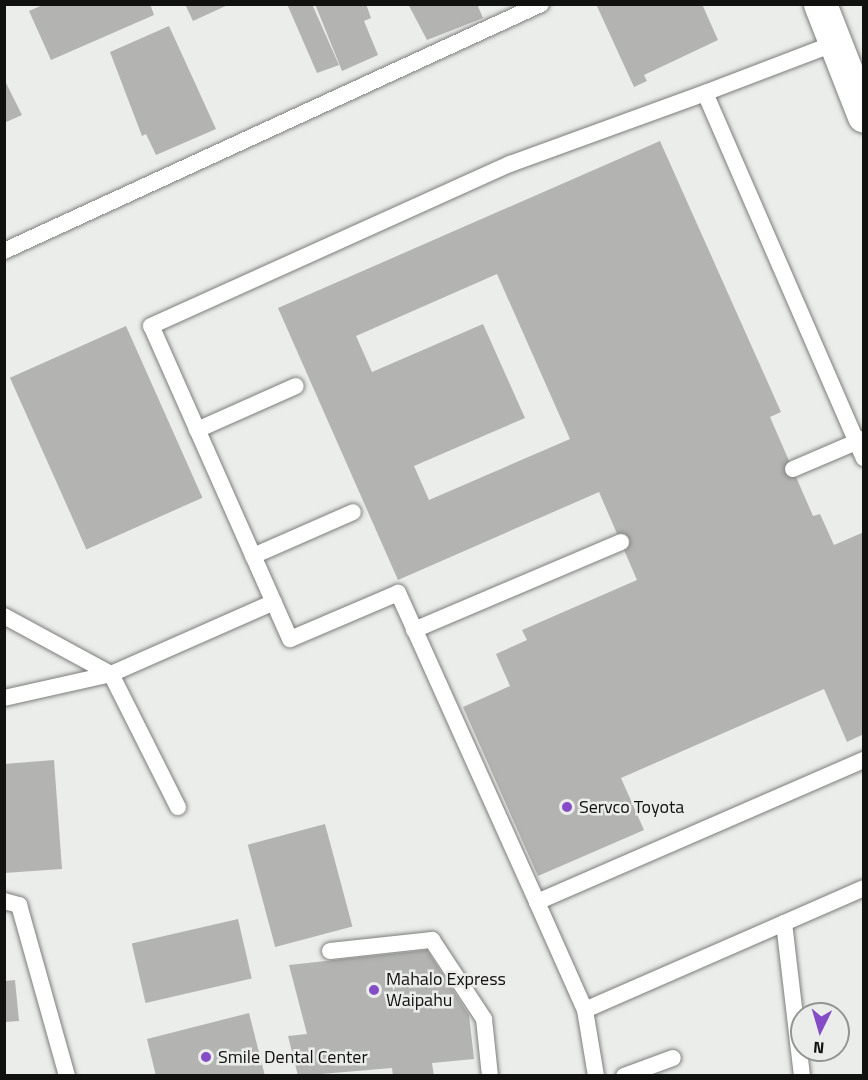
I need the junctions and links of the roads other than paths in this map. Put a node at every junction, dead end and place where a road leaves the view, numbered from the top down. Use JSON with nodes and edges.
{"nodes":[{"id":1,"x":541,"y":4,"type":"edge"},
{"id":2,"x":820,"y":4,"type":"edge"},
{"id":3,"x":833,"y":44,"type":"junction"},
{"id":4,"x":705,"y":93,"type":"junction"},
{"id":5,"x":864,"y":116,"type":"edge"},
{"id":6,"x":4,"y":251,"type":"edge"},
{"id":7,"x":297,"y":386,"type":"dead end"},
{"id":8,"x":197,"y":430,"type":"junction"},
{"id":9,"x":859,"y":440,"type":"edge"},
{"id":10,"x":864,"y":458,"type":"edge"},
{"id":11,"x":793,"y":469,"type":"dead end"},
{"id":12,"x":353,"y":512,"type":"dead end"},
{"id":13,"x":621,"y":542,"type":"dead end"},
{"id":14,"x":253,"y":556,"type":"junction"},
{"id":15,"x":274,"y":602,"type":"junction"},
{"id":16,"x":4,"y":616,"type":"edge"},
{"id":17,"x":414,"y":630,"type":"junction"},
{"id":18,"x":111,"y":674,"type":"junction"},
{"id":19,"x":4,"y":698,"type":"edge"},
{"id":20,"x":864,"y":760,"type":"edge"},
{"id":21,"x":178,"y":807,"type":"dead end"},
{"id":22,"x":864,"y":888,"type":"edge"},
{"id":23,"x":4,"y":900,"type":"edge"},
{"id":24,"x":537,"y":902,"type":"junction"},
{"id":25,"x":784,"y":923,"type":"junction"},
{"id":26,"x":330,"y":951,"type":"dead end"},
{"id":27,"x":585,"y":1010,"type":"junction"},
{"id":28,"x":674,"y":1058,"type":"dead end"},
{"id":29,"x":67,"y":1076,"type":"edge"},
{"id":30,"x":490,"y":1076,"type":"edge"},
{"id":31,"x":596,"y":1076,"type":"edge"},
{"id":32,"x":624,"y":1076,"type":"edge"},
{"id":33,"x":802,"y":1076,"type":"edge"}],
"edges":[{"from":1,"to":6,"type":"lane"},
{"from":2,"to":3,"type":"street"},
{"from":3,"to":4,"type":"lane"},
{"from":3,"to":5,"type":"street"},
{"from":4,"to":8,"type":"lane"},
{"from":4,"to":9,"type":"lane"},
{"from":7,"to":8,"type":"lane"},
{"from":8,"to":14,"type":"lane"},
{"from":9,"to":10,"type":"lane"},
{"from":9,"to":11,"type":"lane"},
{"from":12,"to":14,"type":"lane"},
{"from":13,"to":17,"type":"lane"},
{"from":14,"to":15,"type":"lane"},
{"from":15,"to":17,"type":"lane"},
{"from":15,"to":18,"type":"lane"},
{"from":16,"to":18,"type":"lane"},
{"from":17,"to":24,"type":"lane"},
{"from":18,"to":19,"type":"lane"},
{"from":18,"to":21,"type":"lane"},
{"from":20,"to":24,"type":"lane"},
{"from":22,"to":25,"type":"lane"},
{"from":23,"to":29,"type":"lane"},
{"from":24,"to":27,"type":"lane"},
{"from":25,"to":27,"type":"lane"},
{"from":25,"to":33,"type":"lane"},
{"from":26,"to":30,"type":"lane"},
{"from":27,"to":31,"type":"lane"},
{"from":28,"to":32,"type":"lane"}]}
